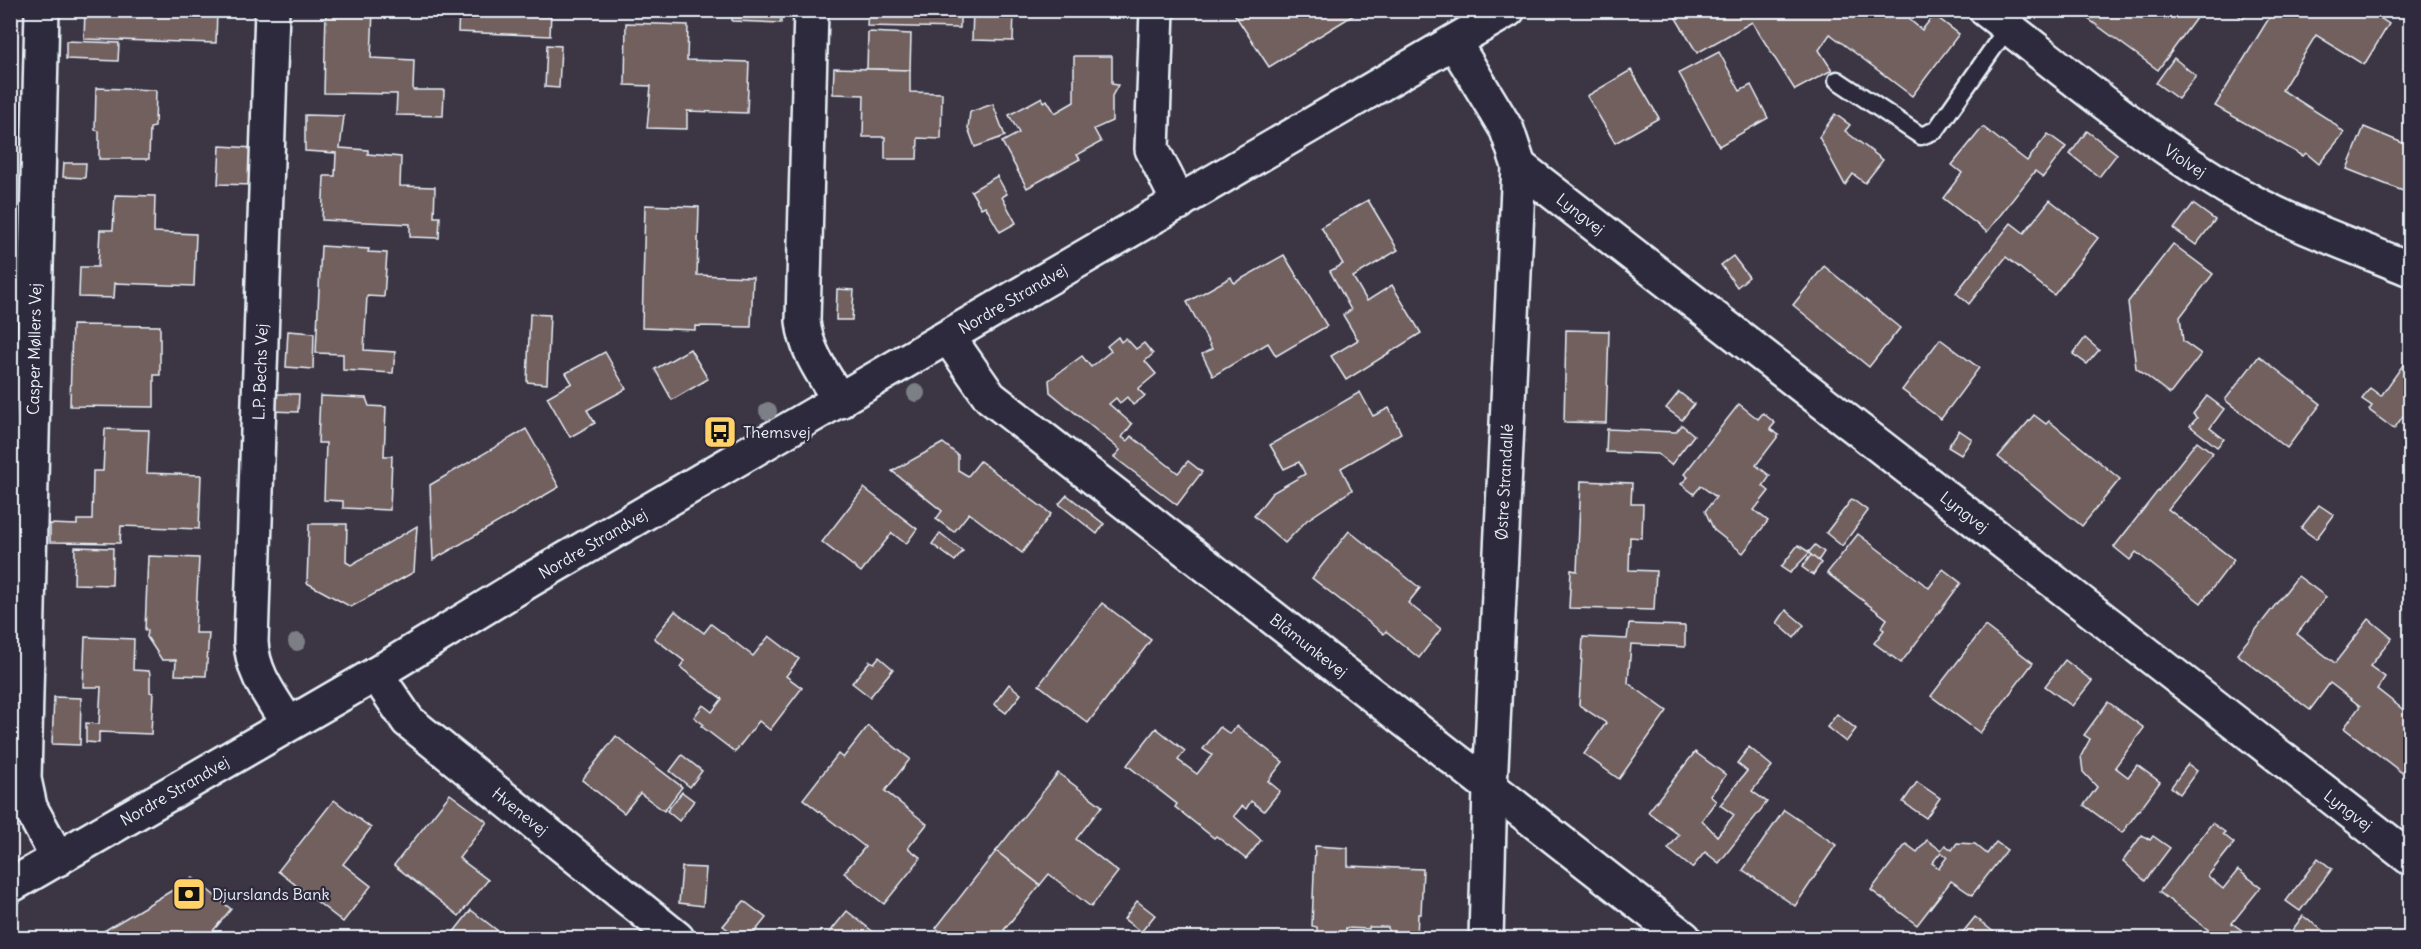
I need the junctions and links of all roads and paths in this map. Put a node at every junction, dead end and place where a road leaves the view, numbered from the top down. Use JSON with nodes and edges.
{"nodes":[{"id":1,"x":42,"y":10,"type":"edge"},
{"id":2,"x":272,"y":10,"type":"edge"},
{"id":3,"x":811,"y":10,"type":"edge"},
{"id":4,"x":1157,"y":10,"type":"edge"},
{"id":5,"x":1508,"y":10,"type":"edge"},
{"id":6,"x":1997,"y":19,"type":"edge"},
{"id":7,"x":1454,"y":42,"type":"junction"},
{"id":8,"x":1837,"y":80,"type":"dead end"},
{"id":9,"x":1519,"y":166,"type":"junction"},
{"id":10,"x":1179,"y":203,"type":"junction"},
{"id":11,"x":2410,"y":269,"type":"edge"},
{"id":12,"x":949,"y":338,"type":"junction"},
{"id":13,"x":840,"y":401,"type":"junction"},
{"id":14,"x":376,"y":674,"type":"junction"},
{"id":15,"x":288,"y":724,"type":"junction"},
{"id":16,"x":1490,"y":788,"type":"junction"},
{"id":17,"x":2410,"y":858,"type":"edge"},
{"id":18,"x":57,"y":859,"type":"junction"},
{"id":19,"x":10,"y":886,"type":"edge"},
{"id":20,"x":677,"y":939,"type":"edge"},
{"id":21,"x":1486,"y":939,"type":"edge"},
{"id":22,"x":1684,"y":939,"type":"edge"}],
"edges":[{"from":1,"to":18,"type":"street","name":"Casper Møllers Vej"},
{"from":2,"to":15,"type":"street","name":"L.P. Bechs Vej"},
{"from":3,"to":13,"type":"street"},
{"from":4,"to":10,"type":"street"},
{"from":5,"to":7,"type":"street","name":"Nordre Strandvej"},
{"from":6,"to":8,"type":"lane"},
{"from":6,"to":11,"type":"street","name":"Violvej"},
{"from":7,"to":9,"type":"street","name":"Østre Strandallé"},
{"from":7,"to":10,"type":"street","name":"Nordre Strandvej"},
{"from":9,"to":16,"type":"street","name":"Østre Strandallé"},
{"from":9,"to":17,"type":"street","name":"Lyngvej"},
{"from":10,"to":12,"type":"street","name":"Nordre Strandvej"},
{"from":12,"to":13,"type":"street","name":"Nordre Strandvej"},
{"from":12,"to":16,"type":"street","name":"Blåmunkevej"},
{"from":13,"to":14,"type":"street","name":"Nordre Strandvej"},
{"from":14,"to":15,"type":"street","name":"Nordre Strandvej"},
{"from":14,"to":20,"type":"street","name":"Hvenevej"},
{"from":15,"to":18,"type":"street","name":"Nordre Strandvej"},
{"from":16,"to":21,"type":"street","name":"Østre Strandallé"},
{"from":16,"to":22,"type":"street","name":"Blåmunkevej"},
{"from":18,"to":19,"type":"street","name":"Nordre Strandvej"}]}
